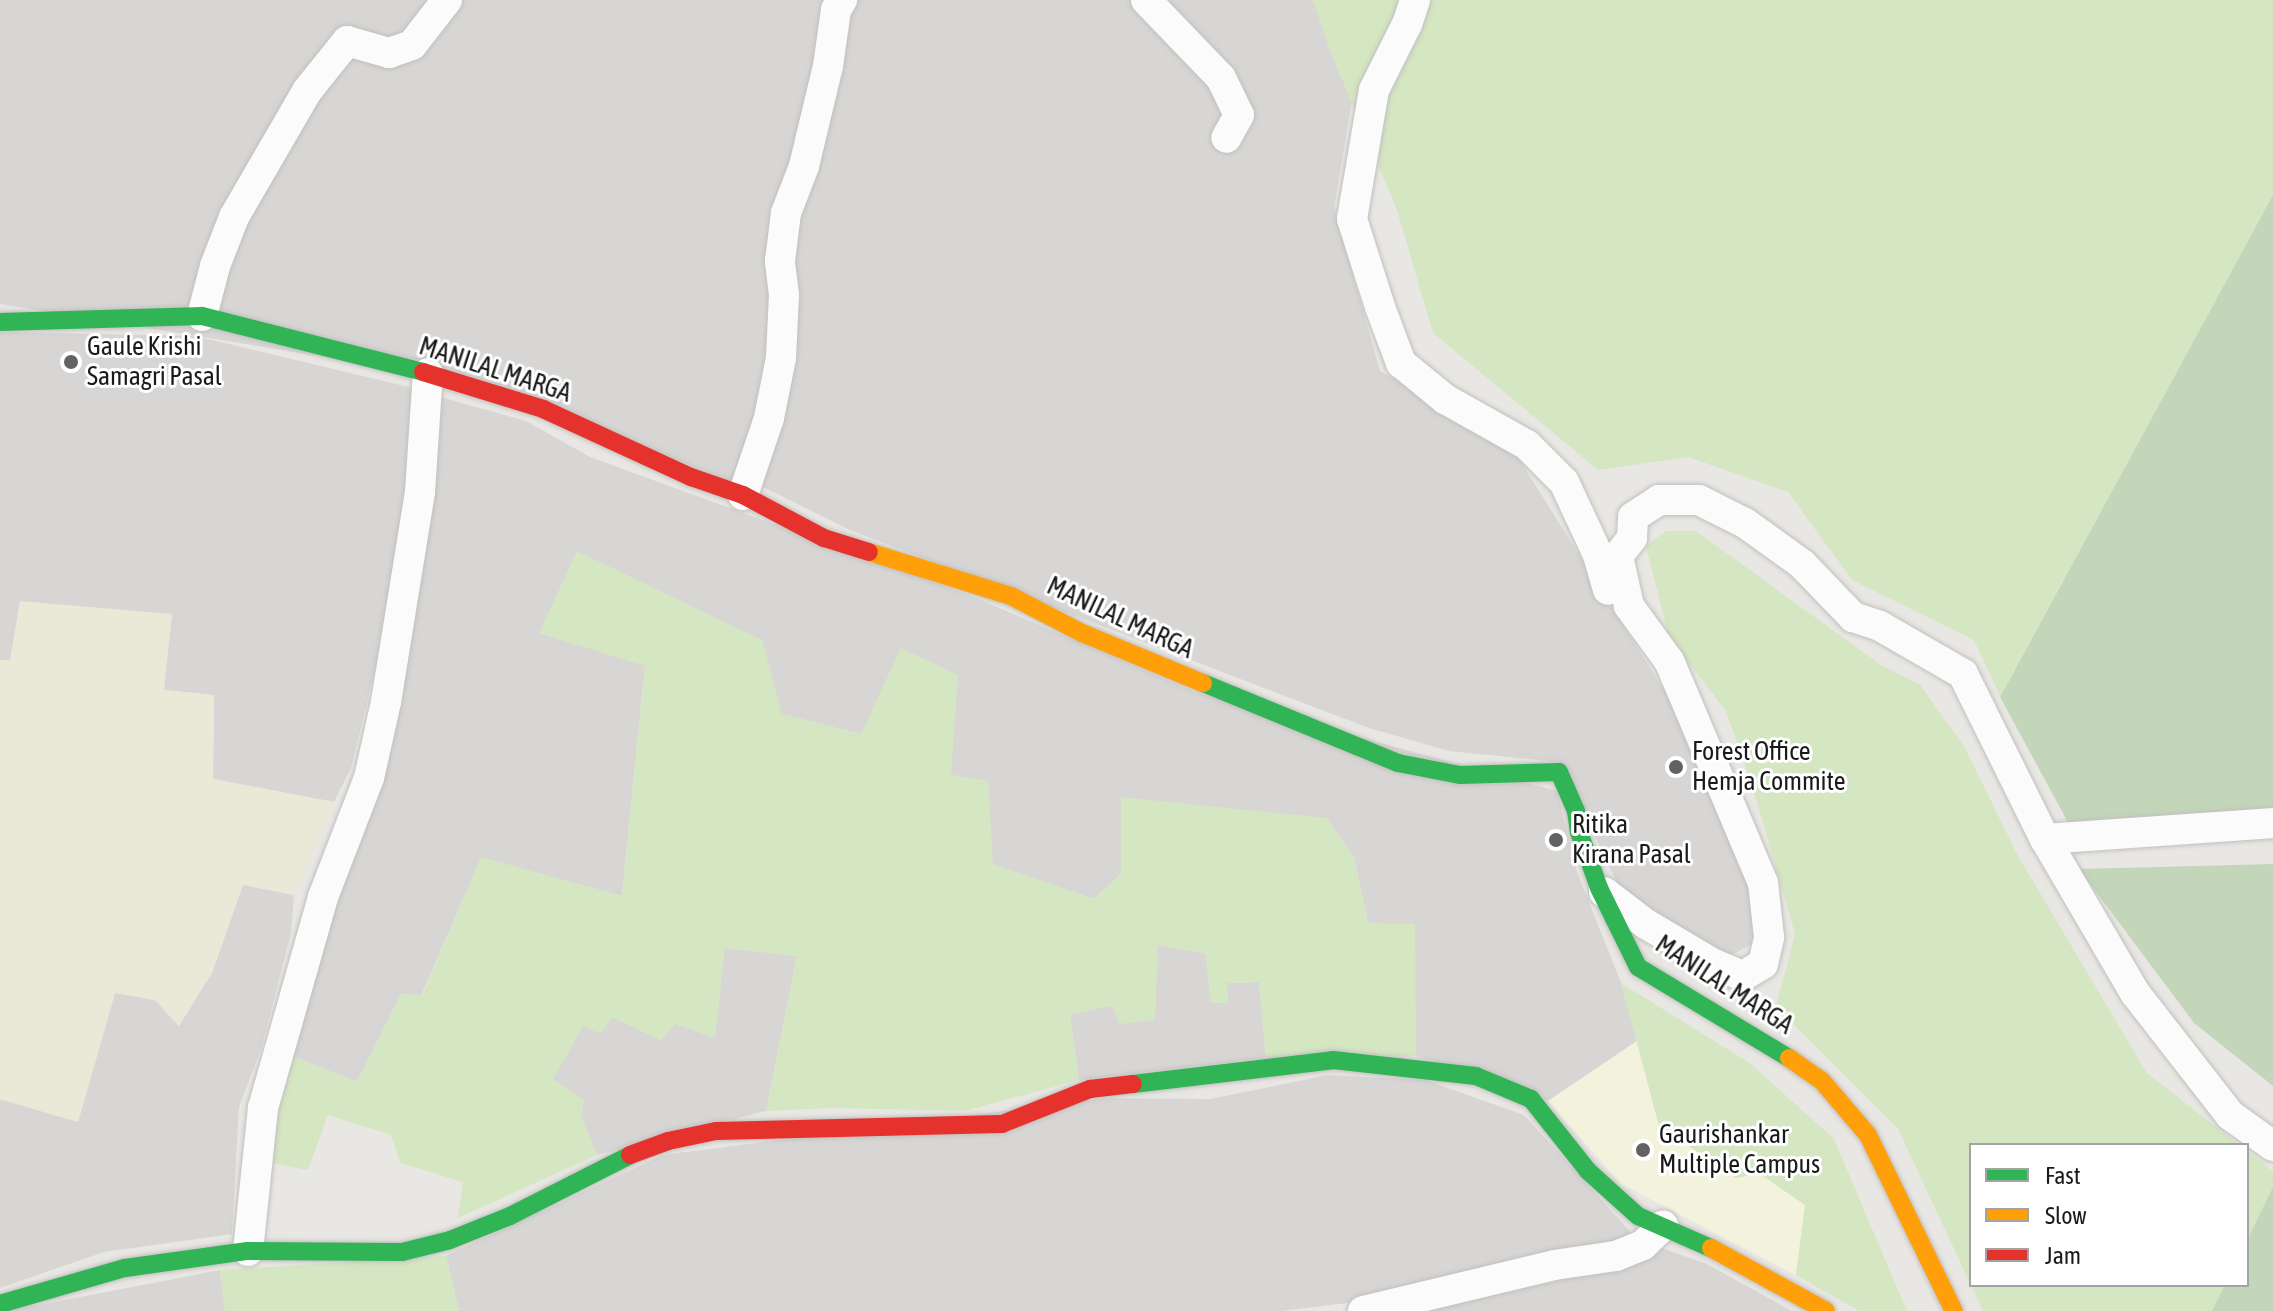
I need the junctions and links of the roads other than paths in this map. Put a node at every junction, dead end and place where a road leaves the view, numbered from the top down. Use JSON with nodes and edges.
{"nodes":[{"id":1,"x":447,"y":0,"type":"edge"},
{"id":2,"x":842,"y":0,"type":"edge"},
{"id":3,"x":1146,"y":0,"type":"edge"},
{"id":4,"x":1415,"y":0,"type":"edge"},
{"id":5,"x":1226,"y":138,"type":"dead end"},
{"id":6,"x":202,"y":316,"type":"junction"},
{"id":7,"x":0,"y":322,"type":"edge"},
{"id":8,"x":428,"y":373,"type":"junction"},
{"id":9,"x":743,"y":495,"type":"junction"},
{"id":10,"x":1669,"y":661,"type":"junction"},
{"id":11,"x":2273,"y":823,"type":"edge"},
{"id":12,"x":2045,"y":839,"type":"junction"},
{"id":13,"x":1599,"y":888,"type":"junction"},
{"id":14,"x":2273,"y":1146,"type":"edge"},
{"id":15,"x":1663,"y":1226,"type":"junction"},
{"id":16,"x":248,"y":1251,"type":"junction"},
{"id":17,"x":0,"y":1304,"type":"edge"},
{"id":18,"x":1363,"y":1311,"type":"edge"},
{"id":19,"x":1826,"y":1311,"type":"edge"},
{"id":20,"x":1954,"y":1311,"type":"edge"}],
"edges":[{"from":1,"to":6,"type":"street"},
{"from":2,"to":9,"type":"street"},
{"from":3,"to":5,"type":"street"},
{"from":4,"to":10,"type":"street"},
{"from":6,"to":7,"type":"street","name":"MANILAL MARGA"},
{"from":6,"to":8,"type":"street","name":"MANILAL MARGA"},
{"from":8,"to":9,"type":"street","name":"MANILAL MARGA"},
{"from":8,"to":16,"type":"street"},
{"from":9,"to":13,"type":"street","name":"MANILAL MARGA"},
{"from":10,"to":12,"type":"street"},
{"from":10,"to":13,"type":"street"},
{"from":11,"to":12,"type":"street"},
{"from":12,"to":14,"type":"street"},
{"from":13,"to":20,"type":"street","name":"MANILAL MARGA"},
{"from":15,"to":16,"type":"street"},
{"from":15,"to":18,"type":"street"},
{"from":15,"to":19,"type":"street"},
{"from":16,"to":17,"type":"street"}]}
